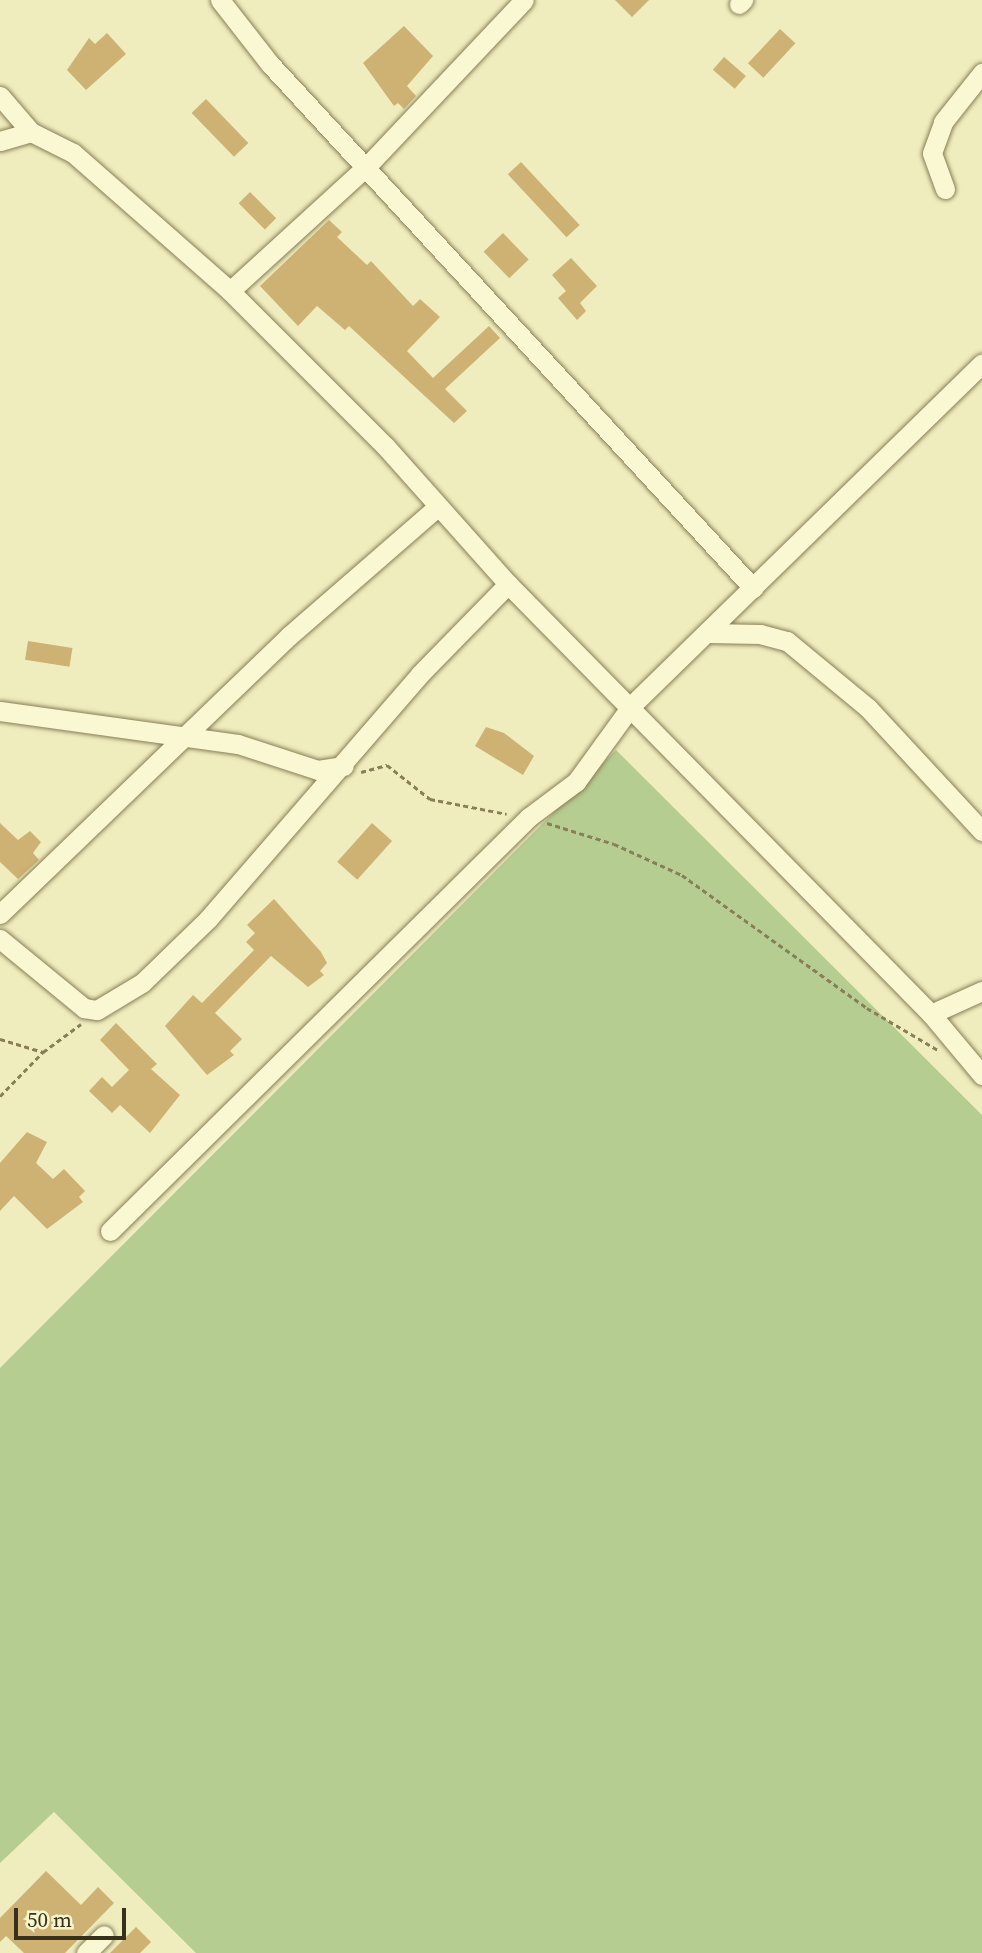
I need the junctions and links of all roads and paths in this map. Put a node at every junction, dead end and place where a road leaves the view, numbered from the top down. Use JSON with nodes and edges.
{"nodes":[{"id":1,"x":220,"y":0,"type":"edge"},
{"id":2,"x":524,"y":0,"type":"edge"},
{"id":3,"x":982,"y":74,"type":"edge"},
{"id":4,"x":0,"y":96,"type":"edge"},
{"id":5,"x":32,"y":132,"type":"junction"},
{"id":6,"x":0,"y":141,"type":"edge"},
{"id":7,"x":367,"y":166,"type":"junction"},
{"id":8,"x":945,"y":189,"type":"dead end"},
{"id":9,"x":230,"y":291,"type":"junction"},
{"id":10,"x":982,"y":363,"type":"edge"},
{"id":11,"x":437,"y":507,"type":"junction"},
{"id":12,"x":508,"y":584,"type":"junction"},
{"id":13,"x":753,"y":588,"type":"junction"},
{"id":14,"x":708,"y":634,"type":"junction"},
{"id":15,"x":632,"y":705,"type":"junction"},
{"id":16,"x":0,"y":710,"type":"edge"},
{"id":17,"x":186,"y":735,"type":"junction"},
{"id":18,"x":344,"y":766,"type":"junction"},
{"id":19,"x":529,"y":817,"type":"junction"},
{"id":20,"x":982,"y":831,"type":"edge"},
{"id":21,"x":0,"y":914,"type":"edge"},
{"id":22,"x":0,"y":939,"type":"edge"},
{"id":23,"x":982,"y":990,"type":"edge"},
{"id":24,"x":97,"y":1010,"type":"junction"},
{"id":25,"x":931,"y":1014,"type":"junction"},
{"id":26,"x":0,"y":1039,"type":"edge"},
{"id":27,"x":43,"y":1052,"type":"junction"},
{"id":28,"x":944,"y":1053,"type":"dead end"},
{"id":29,"x":982,"y":1075,"type":"edge"},
{"id":30,"x":0,"y":1096,"type":"edge"},
{"id":31,"x":110,"y":1231,"type":"dead end"},
{"id":32,"x":104,"y":1936,"type":"dead end"},
{"id":33,"x":86,"y":1953,"type":"edge"}],
"edges":[{"from":1,"to":7,"type":"street"},
{"from":2,"to":7,"type":"street"},
{"from":3,"to":8,"type":"street"},
{"from":4,"to":5,"type":"street"},
{"from":5,"to":6,"type":"street"},
{"from":5,"to":9,"type":"street"},
{"from":7,"to":9,"type":"street"},
{"from":7,"to":13,"type":"street"},
{"from":9,"to":11,"type":"street"},
{"from":10,"to":13,"type":"street"},
{"from":11,"to":12,"type":"street"},
{"from":11,"to":17,"type":"street"},
{"from":12,"to":15,"type":"street"},
{"from":12,"to":18,"type":"street"},
{"from":13,"to":14,"type":"street"},
{"from":14,"to":15,"type":"street"},
{"from":14,"to":20,"type":"street"},
{"from":15,"to":19,"type":"street"},
{"from":15,"to":25,"type":"street"},
{"from":16,"to":17,"type":"street"},
{"from":17,"to":18,"type":"street"},
{"from":17,"to":21,"type":"street"},
{"from":18,"to":19,"type":"path"},
{"from":18,"to":24,"type":"street"},
{"from":19,"to":28,"type":"path"},
{"from":19,"to":31,"type":"street"},
{"from":22,"to":24,"type":"street"},
{"from":23,"to":25,"type":"street"},
{"from":24,"to":27,"type":"path"},
{"from":25,"to":29,"type":"street"},
{"from":26,"to":27,"type":"path"},
{"from":27,"to":30,"type":"path"},
{"from":32,"to":33,"type":"street"}]}
